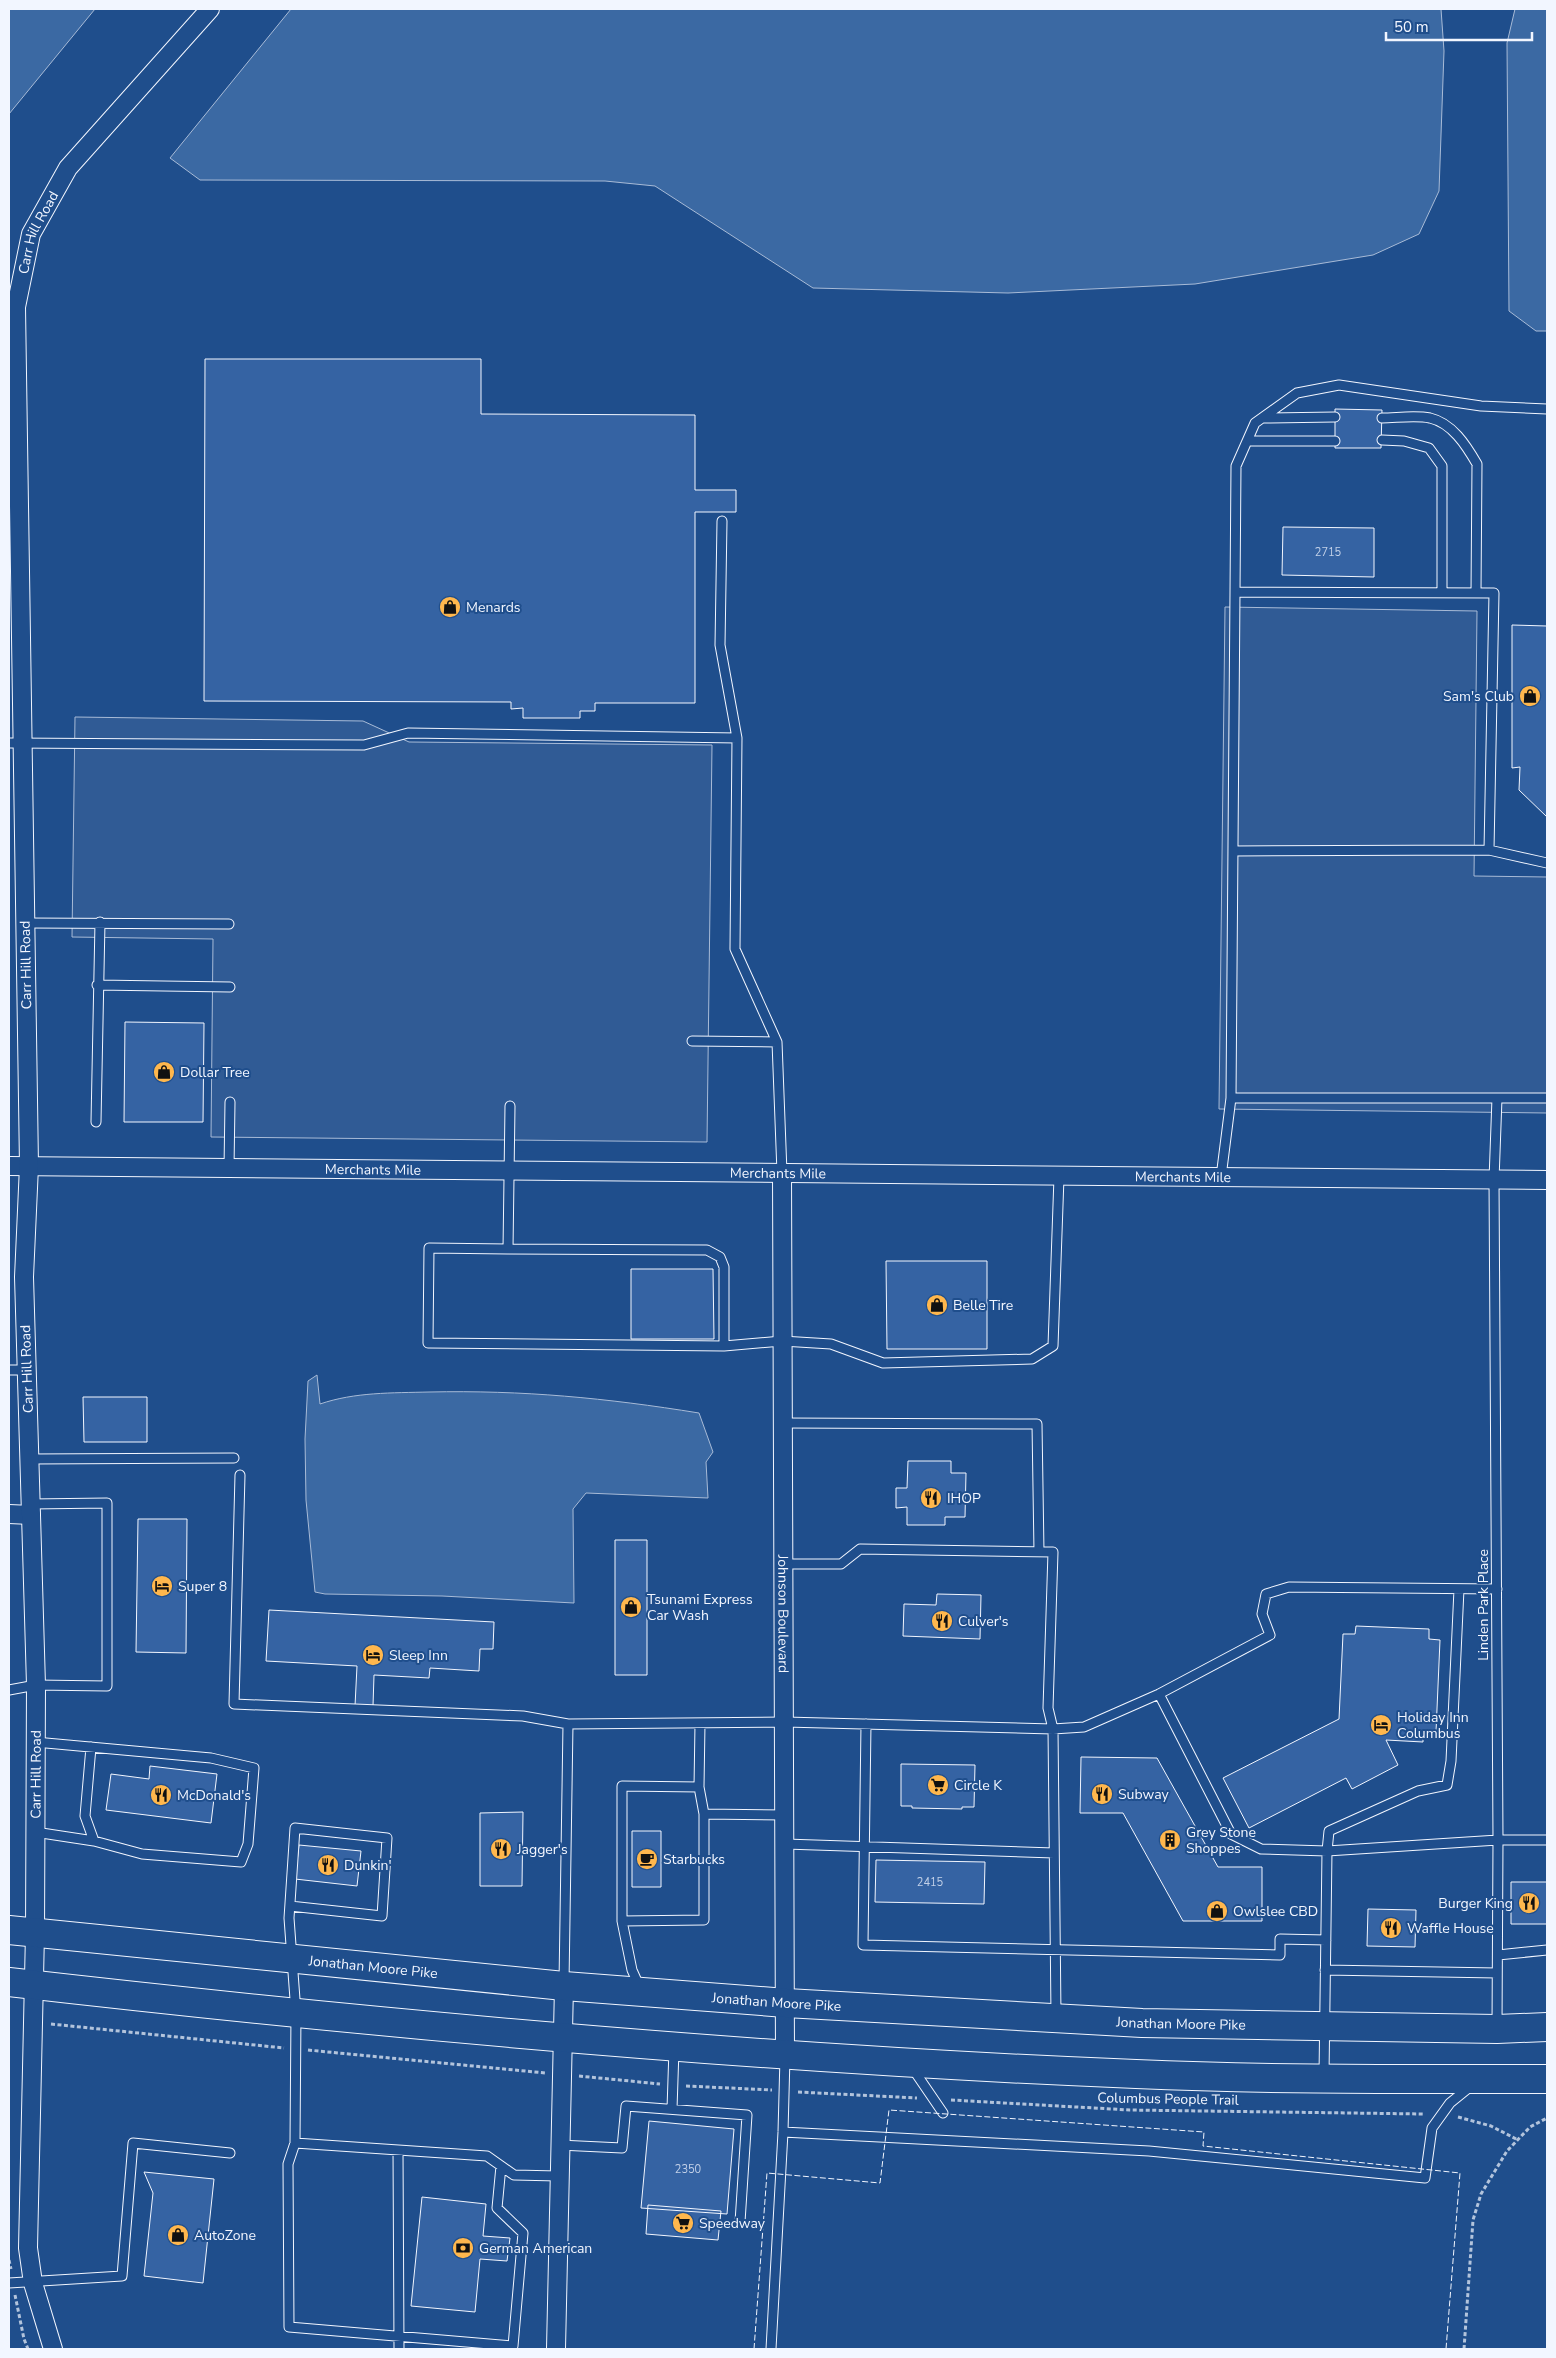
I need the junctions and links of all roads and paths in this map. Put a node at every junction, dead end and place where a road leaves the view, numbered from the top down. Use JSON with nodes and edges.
{"nodes":[{"id":1,"x":210,"y":9,"type":"edge"},
{"id":2,"x":13,"y":332,"type":"edge"},
{"id":3,"x":1547,"y":409,"type":"edge"},
{"id":4,"x":1335,"y":417,"type":"dead end"},
{"id":5,"x":1262,"y":418,"type":"junction"},
{"id":6,"x":1382,"y":418,"type":"dead end"},
{"id":7,"x":1382,"y":440,"type":"dead end"},
{"id":8,"x":1248,"y":441,"type":"junction"},
{"id":9,"x":1335,"y":441,"type":"dead end"},
{"id":10,"x":722,"y":521,"type":"dead end"},
{"id":11,"x":1236,"y":592,"type":"junction"},
{"id":12,"x":1442,"y":593,"type":"junction"},
{"id":13,"x":1476,"y":593,"type":"junction"},
{"id":14,"x":737,"y":738,"type":"junction"},
{"id":15,"x":16,"y":743,"type":"edge"},
{"id":16,"x":1489,"y":850,"type":"junction"},
{"id":17,"x":1233,"y":851,"type":"junction"},
{"id":18,"x":1547,"y":864,"type":"edge"},
{"id":19,"x":100,"y":922,"type":"junction"},
{"id":20,"x":26,"y":923,"type":"junction"},
{"id":21,"x":230,"y":924,"type":"dead end"},
{"id":22,"x":97,"y":985,"type":"junction"},
{"id":23,"x":230,"y":988,"type":"dead end"},
{"id":24,"x":692,"y":1041,"type":"dead end"},
{"id":25,"x":776,"y":1042,"type":"junction"},
{"id":26,"x":1231,"y":1098,"type":"junction"},
{"id":27,"x":1497,"y":1098,"type":"junction"},
{"id":28,"x":1547,"y":1098,"type":"edge"},
{"id":29,"x":230,"y":1102,"type":"dead end"},
{"id":30,"x":510,"y":1106,"type":"dead end"},
{"id":31,"x":96,"y":1122,"type":"dead end"},
{"id":32,"x":9,"y":1166,"type":"edge"},
{"id":33,"x":29,"y":1166,"type":"junction"},
{"id":34,"x":229,"y":1168,"type":"junction"},
{"id":35,"x":510,"y":1170,"type":"junction"},
{"id":36,"x":782,"y":1173,"type":"junction"},
{"id":37,"x":1059,"y":1177,"type":"junction"},
{"id":38,"x":1221,"y":1177,"type":"junction"},
{"id":39,"x":1494,"y":1180,"type":"junction"},
{"id":40,"x":1547,"y":1180,"type":"edge"},
{"id":41,"x":508,"y":1249,"type":"junction"},
{"id":42,"x":782,"y":1341,"type":"junction"},
{"id":43,"x":724,"y":1346,"type":"junction"},
{"id":44,"x":9,"y":1370,"type":"edge"},
{"id":45,"x":27,"y":1370,"type":"junction"},
{"id":46,"x":783,"y":1423,"type":"junction"},
{"id":47,"x":234,"y":1458,"type":"dead end"},
{"id":48,"x":30,"y":1459,"type":"junction"},
{"id":49,"x":240,"y":1475,"type":"dead end"},
{"id":50,"x":31,"y":1510,"type":"junction"},
{"id":51,"x":9,"y":1514,"type":"edge"},
{"id":52,"x":1039,"y":1552,"type":"junction"},
{"id":53,"x":784,"y":1564,"type":"junction"},
{"id":54,"x":1459,"y":1589,"type":"junction"},
{"id":55,"x":1497,"y":1589,"type":"junction"},
{"id":56,"x":36,"y":1685,"type":"junction"},
{"id":57,"x":9,"y":1690,"type":"edge"},
{"id":58,"x":1160,"y":1694,"type":"junction"},
{"id":59,"x":785,"y":1722,"type":"junction"},
{"id":60,"x":568,"y":1724,"type":"junction"},
{"id":61,"x":700,"y":1724,"type":"junction"},
{"id":62,"x":866,"y":1724,"type":"junction"},
{"id":63,"x":1053,"y":1729,"type":"junction"},
{"id":64,"x":36,"y":1742,"type":"junction"},
{"id":65,"x":91,"y":1747,"type":"junction"},
{"id":66,"x":699,"y":1787,"type":"junction"},
{"id":67,"x":704,"y":1814,"type":"junction"},
{"id":68,"x":785,"y":1816,"type":"junction"},
{"id":69,"x":35,"y":1832,"type":"junction"},
{"id":70,"x":1498,"y":1840,"type":"junction"},
{"id":71,"x":1547,"y":1840,"type":"edge"},
{"id":72,"x":94,"y":1841,"type":"junction"},
{"id":73,"x":785,"y":1844,"type":"junction"},
{"id":74,"x":865,"y":1848,"type":"junction"},
{"id":75,"x":1327,"y":1850,"type":"junction"},
{"id":76,"x":1054,"y":1853,"type":"junction"},
{"id":77,"x":290,"y":1906,"type":"junction"},
{"id":78,"x":622,"y":1921,"type":"junction"},
{"id":79,"x":22,"y":1931,"type":"edge"},
{"id":80,"x":1326,"y":1940,"type":"junction"},
{"id":81,"x":1547,"y":1950,"type":"edge"},
{"id":82,"x":1055,"y":1951,"type":"junction"},
{"id":83,"x":1498,"y":1955,"type":"junction"},
{"id":84,"x":293,"y":1959,"type":"junction"},
{"id":85,"x":1325,"y":1970,"type":"junction"},
{"id":86,"x":1498,"y":1973,"type":"junction"},
{"id":87,"x":21,"y":1984,"type":"edge"},
{"id":88,"x":564,"y":1986,"type":"junction"},
{"id":89,"x":641,"y":1992,"type":"junction"},
{"id":90,"x":786,"y":2003,"type":"junction"},
{"id":91,"x":296,"y":2013,"type":"junction"},
{"id":92,"x":1056,"y":2018,"type":"junction"},
{"id":93,"x":1324,"y":2026,"type":"junction"},
{"id":94,"x":76,"y":2027,"type":"dead end"},
{"id":95,"x":1547,"y":2027,"type":"edge"},
{"id":96,"x":1497,"y":2029,"type":"junction"},
{"id":97,"x":562,"y":2039,"type":"junction"},
{"id":98,"x":674,"y":2047,"type":"junction"},
{"id":99,"x":282,"y":2048,"type":"dead end"},
{"id":100,"x":310,"y":2050,"type":"dead end"},
{"id":101,"x":785,"y":2056,"type":"junction"},
{"id":102,"x":909,"y":2062,"type":"junction"},
{"id":103,"x":538,"y":2072,"type":"dead end"},
{"id":104,"x":588,"y":2077,"type":"dead end"},
{"id":105,"x":1324,"y":2077,"type":"junction"},
{"id":106,"x":1478,"y":2079,"type":"junction"},
{"id":107,"x":1547,"y":2079,"type":"edge"},
{"id":108,"x":654,"y":2084,"type":"dead end"},
{"id":109,"x":693,"y":2086,"type":"dead end"},
{"id":110,"x":762,"y":2090,"type":"dead end"},
{"id":111,"x":814,"y":2093,"type":"dead end"},
{"id":112,"x":934,"y":2099,"type":"junction"},
{"id":113,"x":672,"y":2109,"type":"junction"},
{"id":114,"x":943,"y":2114,"type":"dead end"},
{"id":115,"x":1440,"y":2115,"type":"junction"},
{"id":116,"x":1547,"y":2118,"type":"edge"},
{"id":117,"x":784,"y":2132,"type":"junction"},
{"id":118,"x":1518,"y":2140,"type":"junction"},
{"id":119,"x":295,"y":2143,"type":"junction"},
{"id":120,"x":559,"y":2145,"type":"junction"},
{"id":121,"x":398,"y":2150,"type":"junction"},
{"id":122,"x":230,"y":2153,"type":"dead end"},
{"id":123,"x":501,"y":2166,"type":"junction"},
{"id":124,"x":558,"y":2176,"type":"junction"},
{"id":125,"x":740,"y":2222,"type":"dead end"},
{"id":126,"x":9,"y":2260,"type":"edge"},
{"id":127,"x":11,"y":2283,"type":"edge"},
{"id":128,"x":33,"y":2283,"type":"junction"},
{"id":129,"x":399,"y":2335,"type":"junction"},
{"id":130,"x":28,"y":2349,"type":"edge"},
{"id":131,"x":53,"y":2349,"type":"edge"},
{"id":132,"x":399,"y":2349,"type":"edge"},
{"id":133,"x":556,"y":2349,"type":"edge"},
{"id":134,"x":771,"y":2349,"type":"edge"},
{"id":135,"x":1464,"y":2349,"type":"edge"}],
"edges":[{"from":1,"to":2,"type":"street","name":"Carr Hill Road"},
{"from":2,"to":15,"type":"street","name":"Carr Hill Road"},
{"from":3,"to":5,"type":"lane"},
{"from":4,"to":5,"type":"lane"},
{"from":5,"to":8,"type":"lane"},
{"from":6,"to":13,"type":"lane"},
{"from":7,"to":12,"type":"lane"},
{"from":8,"to":9,"type":"lane"},
{"from":8,"to":11,"type":"lane"},
{"from":10,"to":14,"type":"lane"},
{"from":11,"to":12,"type":"lane"},
{"from":11,"to":17,"type":"lane"},
{"from":12,"to":13,"type":"lane"},
{"from":13,"to":16,"type":"lane"},
{"from":14,"to":15,"type":"lane"},
{"from":14,"to":25,"type":"lane"},
{"from":15,"to":20,"type":"street","name":"Carr Hill Road"},
{"from":16,"to":17,"type":"lane"},
{"from":16,"to":18,"type":"lane"},
{"from":17,"to":26,"type":"lane"},
{"from":19,"to":20,"type":"lane"},
{"from":19,"to":21,"type":"lane"},
{"from":19,"to":22,"type":"lane"},
{"from":20,"to":33,"type":"street","name":"Carr Hill Road"},
{"from":22,"to":23,"type":"lane"},
{"from":22,"to":31,"type":"lane"},
{"from":24,"to":25,"type":"lane"},
{"from":25,"to":36,"type":"lane"},
{"from":26,"to":27,"type":"lane"},
{"from":26,"to":38,"type":"lane"},
{"from":27,"to":28,"type":"lane"},
{"from":27,"to":39,"type":"lane","name":"Linden Park Place"},
{"from":29,"to":34,"type":"lane"},
{"from":30,"to":35,"type":"lane"},
{"from":32,"to":33,"type":"street","name":"Merchants Mile"},
{"from":33,"to":34,"type":"street","name":"Merchants Mile"},
{"from":33,"to":45,"type":"street","name":"Carr Hill Road"},
{"from":34,"to":35,"type":"street","name":"Merchants Mile"},
{"from":35,"to":36,"type":"street","name":"Merchants Mile"},
{"from":35,"to":41,"type":"lane"},
{"from":36,"to":37,"type":"street","name":"Merchants Mile"},
{"from":36,"to":42,"type":"street","name":"Johnson Boulevard"},
{"from":37,"to":38,"type":"street","name":"Merchants Mile"},
{"from":37,"to":42,"type":"lane"},
{"from":38,"to":39,"type":"street","name":"Merchants Mile"},
{"from":39,"to":40,"type":"street","name":"Merchants Mile"},
{"from":39,"to":55,"type":"lane","name":"Linden Park Place"},
{"from":41,"to":43,"type":"lane"},
{"from":41,"to":43,"type":"lane"},
{"from":42,"to":43,"type":"lane"},
{"from":42,"to":46,"type":"street","name":"Johnson Boulevard"},
{"from":44,"to":45,"type":"lane"},
{"from":45,"to":48,"type":"street","name":"Carr Hill Road"},
{"from":46,"to":52,"type":"lane"},
{"from":46,"to":53,"type":"street","name":"Johnson Boulevard"},
{"from":47,"to":48,"type":"lane"},
{"from":48,"to":50,"type":"street","name":"Carr Hill Road"},
{"from":49,"to":60,"type":"lane"},
{"from":50,"to":51,"type":"street"},
{"from":50,"to":56,"type":"street","name":"Carr Hill Road"},
{"from":50,"to":56,"type":"lane"},
{"from":52,"to":53,"type":"lane"},
{"from":52,"to":63,"type":"lane"},
{"from":53,"to":59,"type":"street","name":"Johnson Boulevard"},
{"from":54,"to":55,"type":"lane"},
{"from":54,"to":58,"type":"lane"},
{"from":54,"to":75,"type":"lane"},
{"from":55,"to":70,"type":"lane","name":"Linden Park Place"},
{"from":56,"to":57,"type":"lane"},
{"from":56,"to":64,"type":"street","name":"Carr Hill Road"},
{"from":58,"to":63,"type":"lane"},
{"from":58,"to":75,"type":"lane"},
{"from":59,"to":61,"type":"lane"},
{"from":59,"to":62,"type":"lane"},
{"from":59,"to":68,"type":"street","name":"Johnson Boulevard"},
{"from":60,"to":61,"type":"lane"},
{"from":60,"to":88,"type":"lane"},
{"from":61,"to":66,"type":"lane"},
{"from":62,"to":63,"type":"lane"},
{"from":62,"to":74,"type":"lane"},
{"from":63,"to":76,"type":"lane"},
{"from":64,"to":65,"type":"lane"},
{"from":64,"to":69,"type":"street","name":"Carr Hill Road"},
{"from":65,"to":72,"type":"lane"},
{"from":65,"to":72,"type":"lane"},
{"from":66,"to":67,"type":"lane"},
{"from":66,"to":78,"type":"lane"},
{"from":67,"to":68,"type":"lane"},
{"from":67,"to":78,"type":"lane"},
{"from":68,"to":73,"type":"street","name":"Johnson Boulevard"},
{"from":69,"to":72,"type":"lane"},
{"from":69,"to":79,"type":"street","name":"Carr Hill Road"},
{"from":70,"to":71,"type":"lane"},
{"from":70,"to":75,"type":"lane"},
{"from":70,"to":83,"type":"lane","name":"Linden Park Place"},
{"from":73,"to":74,"type":"lane"},
{"from":73,"to":90,"type":"street","name":"Johnson Boulevard"},
{"from":74,"to":76,"type":"lane"},
{"from":74,"to":82,"type":"lane"},
{"from":75,"to":80,"type":"lane"},
{"from":76,"to":82,"type":"lane"},
{"from":77,"to":77,"type":"lane"},
{"from":77,"to":84,"type":"lane"},
{"from":78,"to":89,"type":"lane"},
{"from":79,"to":84,"type":"highway","name":"Jonathan Moore Pike"},
{"from":79,"to":87,"type":"street","name":"Carr Hill Road"},
{"from":80,"to":82,"type":"lane"},
{"from":80,"to":85,"type":"lane"},
{"from":81,"to":83,"type":"lane"},
{"from":82,"to":92,"type":"lane"},
{"from":83,"to":86,"type":"lane","name":"Linden Park Place"},
{"from":84,"to":88,"type":"highway","name":"Jonathan Moore Pike"},
{"from":84,"to":91,"type":"lane"},
{"from":85,"to":86,"type":"lane"},
{"from":85,"to":93,"type":"lane"},
{"from":86,"to":96,"type":"lane","name":"Linden Park Place"},
{"from":87,"to":91,"type":"highway"},
{"from":87,"to":128,"type":"street","name":"Carr Hill Road"},
{"from":88,"to":89,"type":"highway","name":"Jonathan Moore Pike"},
{"from":88,"to":97,"type":"street"},
{"from":89,"to":90,"type":"highway","name":"Jonathan Moore Pike"},
{"from":90,"to":92,"type":"highway","name":"Jonathan Moore Pike"},
{"from":90,"to":101,"type":"street","name":"Johnson Boulevard"},
{"from":91,"to":97,"type":"highway"},
{"from":91,"to":119,"type":"lane"},
{"from":92,"to":93,"type":"highway","name":"Jonathan Moore Pike"},
{"from":93,"to":96,"type":"highway","name":"Jonathan Moore Pike"},
{"from":93,"to":105,"type":"lane"},
{"from":94,"to":99,"type":"path"},
{"from":95,"to":96,"type":"highway","name":"Jonathan Moore Pike"},
{"from":97,"to":98,"type":"highway"},
{"from":97,"to":120,"type":"street"},
{"from":98,"to":101,"type":"highway"},
{"from":98,"to":113,"type":"lane"},
{"from":100,"to":103,"type":"path"},
{"from":101,"to":102,"type":"highway"},
{"from":101,"to":117,"type":"lane"},
{"from":102,"to":105,"type":"highway"},
{"from":102,"to":112,"type":"lane"},
{"from":104,"to":108,"type":"path"},
{"from":105,"to":106,"type":"highway"},
{"from":106,"to":107,"type":"highway"},
{"from":106,"to":115,"type":"lane"},
{"from":109,"to":110,"type":"path"},
{"from":111,"to":112,"type":"path","name":"Columbus People Trail"},
{"from":112,"to":114,"type":"lane"},
{"from":112,"to":115,"type":"path","name":"Columbus People Trail"},
{"from":113,"to":120,"type":"lane"},
{"from":113,"to":125,"type":"lane"},
{"from":115,"to":117,"type":"lane"},
{"from":115,"to":118,"type":"path","name":"Columbus People Trail"},
{"from":116,"to":118,"type":"path"},
{"from":117,"to":134,"type":"lane"},
{"from":118,"to":135,"type":"path"},
{"from":119,"to":121,"type":"lane"},
{"from":119,"to":129,"type":"lane"},
{"from":120,"to":124,"type":"street"},
{"from":121,"to":123,"type":"lane"},
{"from":121,"to":129,"type":"lane"},
{"from":122,"to":128,"type":"lane"},
{"from":123,"to":124,"type":"lane"},
{"from":123,"to":129,"type":"lane"},
{"from":124,"to":133,"type":"street"},
{"from":126,"to":127,"type":"path"},
{"from":127,"to":128,"type":"lane"},
{"from":127,"to":130,"type":"path"},
{"from":128,"to":131,"type":"street","name":"Carr Hill Road"},
{"from":129,"to":132,"type":"lane"}]}
